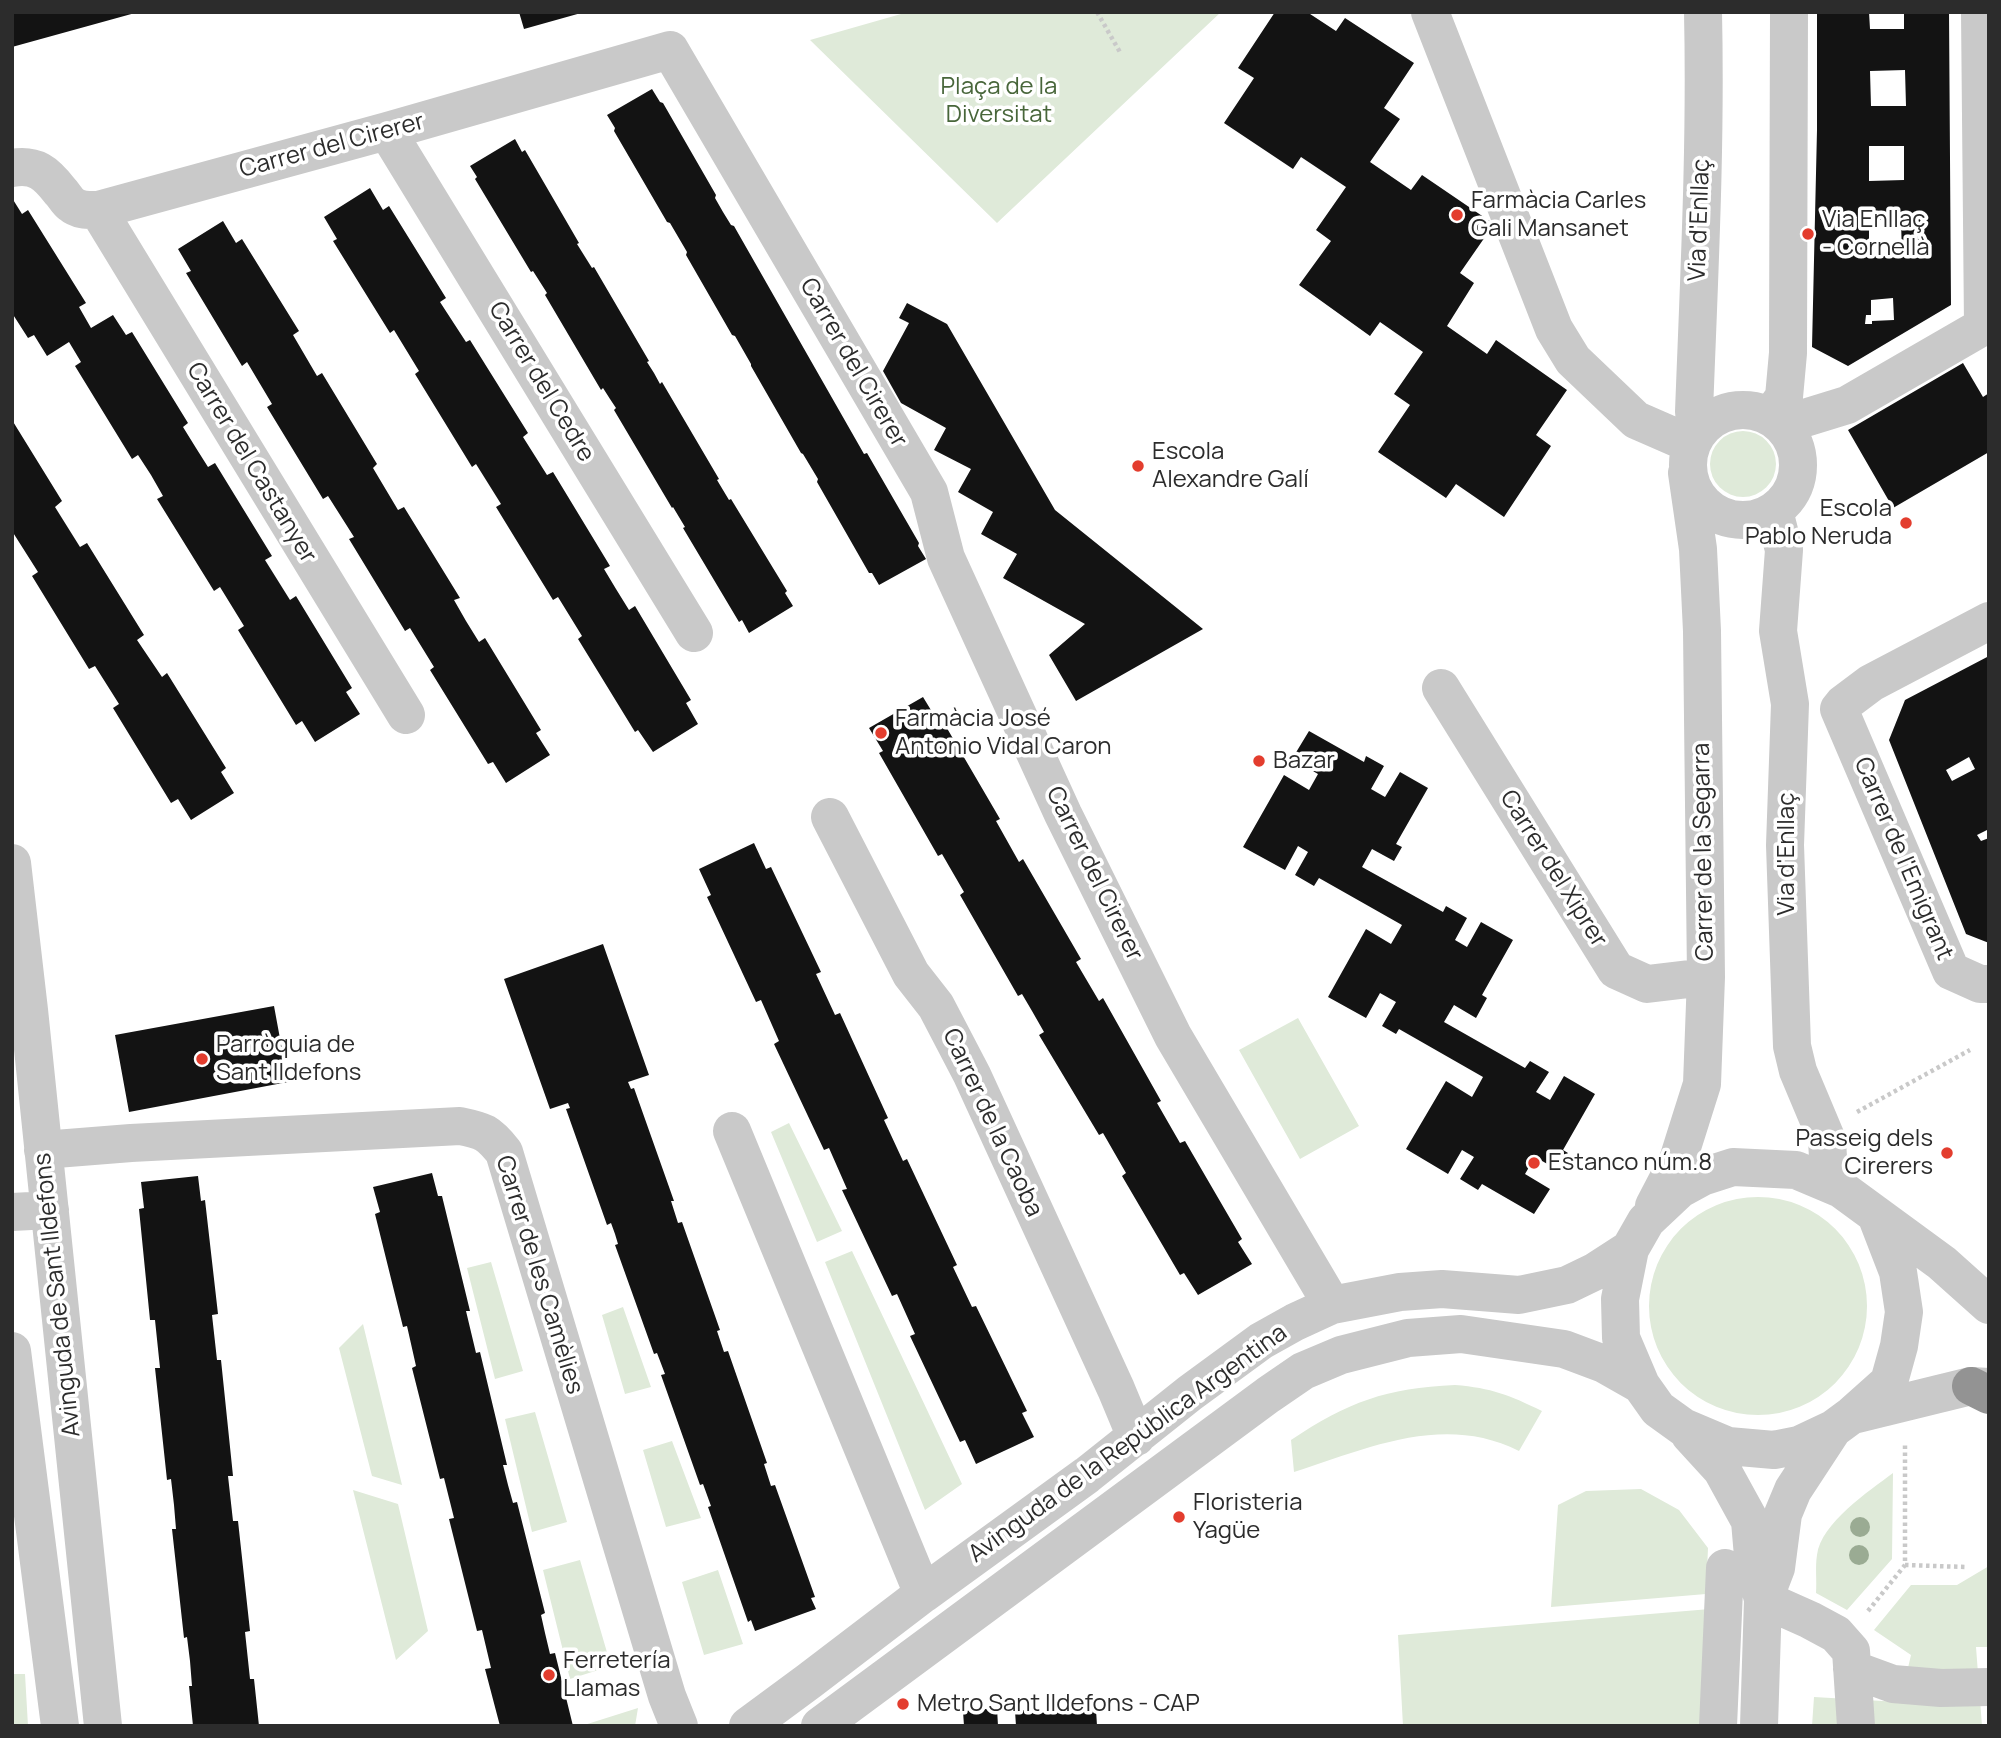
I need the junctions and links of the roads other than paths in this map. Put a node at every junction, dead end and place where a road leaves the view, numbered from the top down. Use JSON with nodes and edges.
{"nodes":[{"id":1,"x":1430,"y":12,"type":"edge"},
{"id":2,"x":1703,"y":12,"type":"edge"},
{"id":3,"x":1789,"y":12,"type":"edge"},
{"id":4,"x":1980,"y":12,"type":"edge"},
{"id":5,"x":387,"y":131,"type":"junction"},
{"id":6,"x":12,"y":168,"type":"edge"},
{"id":7,"x":98,"y":210,"type":"junction"},
{"id":8,"x":1986,"y":324,"type":"edge"},
{"id":9,"x":1776,"y":421,"type":"junction"},
{"id":10,"x":1695,"y":447,"type":"junction"},
{"id":11,"x":1774,"y":511,"type":"junction"},
{"id":12,"x":1989,"y":621,"type":"edge"},
{"id":13,"x":694,"y":633,"type":"dead end"},
{"id":14,"x":1440,"y":688,"type":"dead end"},
{"id":15,"x":1790,"y":704,"type":"junction"},
{"id":16,"x":1839,"y":709,"type":"junction"},
{"id":17,"x":406,"y":715,"type":"dead end"},
{"id":18,"x":830,"y":817,"type":"dead end"},
{"id":19,"x":12,"y":863,"type":"edge"},
{"id":20,"x":1706,"y":977,"type":"junction"},
{"id":21,"x":1989,"y":984,"type":"edge"},
{"id":22,"x":732,"y":1131,"type":"dead end"},
{"id":23,"x":43,"y":1150,"type":"junction"},
{"id":24,"x":1841,"y":1188,"type":"junction"},
{"id":25,"x":50,"y":1210,"type":"junction"},
{"id":26,"x":12,"y":1212,"type":"edge"},
{"id":27,"x":1876,"y":1215,"type":"junction"},
{"id":28,"x":1638,"y":1235,"type":"junction"},
{"id":29,"x":1332,"y":1305,"type":"junction"},
{"id":30,"x":1989,"y":1305,"type":"edge"},
{"id":31,"x":12,"y":1351,"type":"edge"},
{"id":32,"x":1641,"y":1385,"type":"junction"},
{"id":33,"x":1983,"y":1389,"type":"edge"},
{"id":34,"x":1842,"y":1422,"type":"junction"},
{"id":35,"x":1683,"y":1427,"type":"junction"},
{"id":36,"x":1136,"y":1437,"type":"junction"},
{"id":37,"x":1725,"y":1568,"type":"dead end"},
{"id":38,"x":923,"y":1594,"type":"junction"},
{"id":39,"x":1763,"y":1599,"type":"junction"},
{"id":40,"x":1852,"y":1670,"type":"junction"},
{"id":41,"x":1989,"y":1687,"type":"edge"},
{"id":42,"x":60,"y":1726,"type":"edge"},
{"id":43,"x":103,"y":1726,"type":"edge"},
{"id":44,"x":679,"y":1726,"type":"edge"},
{"id":45,"x":748,"y":1726,"type":"edge"},
{"id":46,"x":820,"y":1726,"type":"edge"},
{"id":47,"x":1718,"y":1726,"type":"edge"},
{"id":48,"x":1759,"y":1726,"type":"edge"},
{"id":49,"x":1856,"y":1726,"type":"edge"}],
"edges":[{"from":1,"to":10,"type":"street"},
{"from":2,"to":10,"type":"street","name":"Via d'Enllaç"},
{"from":3,"to":9,"type":"street"},
{"from":4,"to":8,"type":"street"},
{"from":5,"to":7,"type":"street","name":"Carrer del Cirerer"},
{"from":5,"to":13,"type":"street","name":"Carrer del Cedre"},
{"from":5,"to":29,"type":"street","name":"Carrer del Cirerer"},
{"from":6,"to":7,"type":"street"},
{"from":7,"to":17,"type":"street","name":"Carrer del Castanyer"},
{"from":8,"to":9,"type":"street"},
{"from":9,"to":10,"type":"street"},
{"from":9,"to":11,"type":"street"},
{"from":10,"to":11,"type":"street"},
{"from":10,"to":20,"type":"street","name":"Carrer de la Segarra"},
{"from":11,"to":15,"type":"street","name":"Via d'Enllaç"},
{"from":12,"to":16,"type":"street"},
{"from":14,"to":20,"type":"street","name":"Carrer del Xiprer"},
{"from":15,"to":16,"type":"street"},
{"from":15,"to":24,"type":"street","name":"Via d'Enllaç"},
{"from":16,"to":21,"type":"street","name":"Carrer de l'Emigrant"},
{"from":18,"to":36,"type":"street","name":"Carrer de la Caoba"},
{"from":19,"to":23,"type":"street","name":"Avinguda de Sant Ildefons"},
{"from":20,"to":28,"type":"street","name":"Carrer de la Segarra"},
{"from":22,"to":38,"type":"street"},
{"from":23,"to":25,"type":"street","name":"Avinguda de Sant Ildefons"},
{"from":23,"to":44,"type":"street","name":"Carrer de les Camèlies"},
{"from":24,"to":27,"type":"street"},
{"from":24,"to":28,"type":"street","name":"Avinguda de la República Argentina"},
{"from":25,"to":26,"type":"street"},
{"from":25,"to":43,"type":"street","name":"Avinguda de Sant Ildefons"},
{"from":27,"to":30,"type":"street"},
{"from":27,"to":34,"type":"street"},
{"from":28,"to":29,"type":"street","name":"Avinguda de la República Argentina"},
{"from":28,"to":32,"type":"street"},
{"from":29,"to":36,"type":"street","name":"Avinguda de la República Argentina"},
{"from":31,"to":42,"type":"street"},
{"from":32,"to":35,"type":"street"},
{"from":32,"to":46,"type":"street","name":"Avinguda de la República Argentina"},
{"from":33,"to":34,"type":"street"},
{"from":34,"to":35,"type":"street"},
{"from":34,"to":39,"type":"street"},
{"from":35,"to":39,"type":"street"},
{"from":36,"to":38,"type":"street","name":"Avinguda de la República Argentina"},
{"from":37,"to":47,"type":"street"},
{"from":38,"to":45,"type":"street","name":"Avinguda de la República Argentina"},
{"from":39,"to":40,"type":"street"},
{"from":39,"to":48,"type":"street"},
{"from":40,"to":41,"type":"street"},
{"from":40,"to":49,"type":"street"}]}
